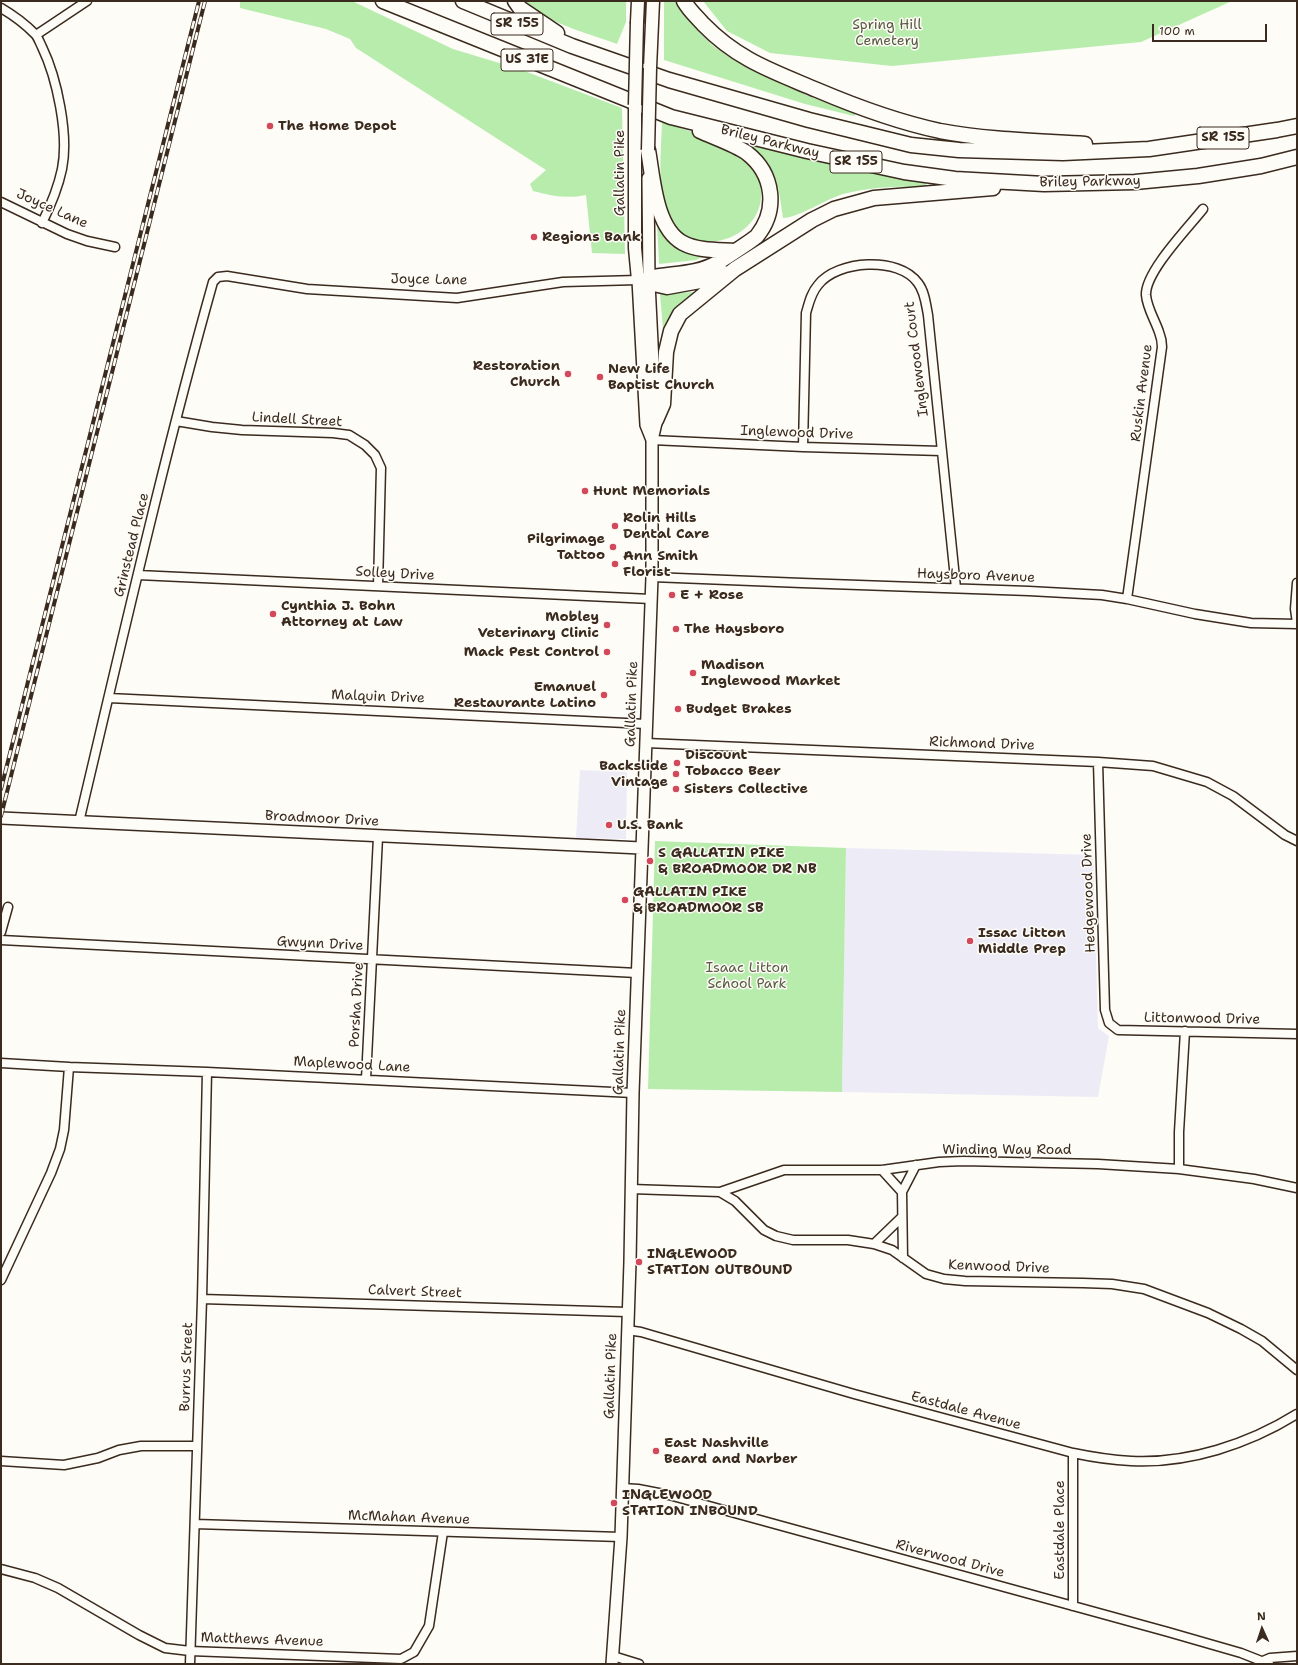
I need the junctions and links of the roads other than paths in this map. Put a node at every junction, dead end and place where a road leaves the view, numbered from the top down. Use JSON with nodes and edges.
{"nodes":[{"id":1,"x":87,"y":1,"type":"edge"},
{"id":2,"x":383,"y":1,"type":"edge"},
{"id":3,"x":463,"y":1,"type":"edge"},
{"id":4,"x":515,"y":1,"type":"edge"},
{"id":5,"x":638,"y":1,"type":"edge"},
{"id":6,"x":653,"y":1,"type":"edge"},
{"id":7,"x":684,"y":1,"type":"edge"},
{"id":8,"x":1,"y":8,"type":"edge"},
{"id":9,"x":36,"y":35,"type":"junction"},
{"id":10,"x":572,"y":46,"type":"junction"},
{"id":11,"x":671,"y":117,"type":"junction"},
{"id":12,"x":1297,"y":126,"type":"edge"},
{"id":13,"x":641,"y":149,"type":"junction"},
{"id":14,"x":1149,"y":149,"type":"junction"},
{"id":15,"x":1297,"y":157,"type":"edge"},
{"id":16,"x":1044,"y":184,"type":"junction"},
{"id":17,"x":1,"y":202,"type":"edge"},
{"id":18,"x":1203,"y":209,"type":"dead end"},
{"id":19,"x":42,"y":223,"type":"junction"},
{"id":20,"x":115,"y":247,"type":"dead end"},
{"id":21,"x":735,"y":251,"type":"junction"},
{"id":22,"x":735,"y":269,"type":"junction"},
{"id":23,"x":218,"y":277,"type":"joint"},
{"id":24,"x":645,"y":280,"type":"junction"},
{"id":25,"x":656,"y":420,"type":"junction"},
{"id":26,"x":176,"y":421,"type":"junction"},
{"id":27,"x":652,"y":440,"type":"junction"},
{"id":28,"x":803,"y":447,"type":"junction"},
{"id":29,"x":941,"y":451,"type":"junction"},
{"id":30,"x":138,"y":575,"type":"junction"},
{"id":31,"x":652,"y":577,"type":"junction"},
{"id":32,"x":1297,"y":583,"type":"edge"},
{"id":33,"x":378,"y":586,"type":"junction"},
{"id":34,"x":956,"y":588,"type":"junction"},
{"id":35,"x":651,"y":599,"type":"junction"},
{"id":36,"x":1127,"y":599,"type":"junction"},
{"id":37,"x":1297,"y":624,"type":"edge"},
{"id":38,"x":109,"y":698,"type":"junction"},
{"id":39,"x":646,"y":724,"type":"junction"},
{"id":40,"x":646,"y":743,"type":"junction"},
{"id":41,"x":1098,"y":762,"type":"junction"},
{"id":42,"x":1,"y":818,"type":"edge"},
{"id":43,"x":79,"y":822,"type":"junction"},
{"id":44,"x":378,"y":837,"type":"junction"},
{"id":45,"x":1297,"y":841,"type":"edge"},
{"id":46,"x":641,"y":848,"type":"junction"},
{"id":47,"x":8,"y":907,"type":"dead end"},
{"id":48,"x":1,"y":932,"type":"edge"},
{"id":49,"x":1,"y":940,"type":"edge"},
{"id":50,"x":372,"y":959,"type":"junction"},
{"id":51,"x":637,"y":972,"type":"junction"},
{"id":52,"x":1109,"y":1023,"type":"joint"},
{"id":53,"x":1185,"y":1031,"type":"junction"},
{"id":54,"x":1297,"y":1034,"type":"edge"},
{"id":55,"x":1,"y":1063,"type":"edge"},
{"id":56,"x":69,"y":1067,"type":"junction"},
{"id":57,"x":207,"y":1072,"type":"junction"},
{"id":58,"x":366,"y":1079,"type":"junction"},
{"id":59,"x":633,"y":1093,"type":"junction"},
{"id":60,"x":916,"y":1165,"type":"junction"},
{"id":61,"x":1179,"y":1168,"type":"junction"},
{"id":62,"x":882,"y":1170,"type":"junction"},
{"id":63,"x":1297,"y":1188,"type":"edge"},
{"id":64,"x":631,"y":1189,"type":"junction"},
{"id":65,"x":720,"y":1192,"type":"junction"},
{"id":66,"x":902,"y":1192,"type":"junction"},
{"id":67,"x":902,"y":1217,"type":"junction"},
{"id":68,"x":874,"y":1244,"type":"junction"},
{"id":69,"x":903,"y":1258,"type":"junction"},
{"id":70,"x":1,"y":1280,"type":"edge"},
{"id":71,"x":202,"y":1299,"type":"junction"},
{"id":72,"x":627,"y":1312,"type":"junction"},
{"id":73,"x":628,"y":1330,"type":"junction"},
{"id":74,"x":1297,"y":1370,"type":"edge"},
{"id":75,"x":1297,"y":1414,"type":"edge"},
{"id":76,"x":197,"y":1446,"type":"junction"},
{"id":77,"x":1073,"y":1454,"type":"junction"},
{"id":78,"x":1,"y":1461,"type":"edge"},
{"id":79,"x":622,"y":1488,"type":"junction"},
{"id":80,"x":195,"y":1524,"type":"junction"},
{"id":81,"x":443,"y":1532,"type":"junction"},
{"id":82,"x":622,"y":1537,"type":"junction"},
{"id":83,"x":1,"y":1569,"type":"edge"},
{"id":84,"x":1073,"y":1606,"type":"junction"},
{"id":85,"x":190,"y":1651,"type":"junction"},
{"id":86,"x":1297,"y":1656,"type":"edge"},
{"id":87,"x":613,"y":1660,"type":"edge"},
{"id":88,"x":1266,"y":1662,"type":"edge"},
{"id":89,"x":190,"y":1664,"type":"edge"},
{"id":90,"x":639,"y":1664,"type":"edge"}],
"edges":[{"from":1,"to":9,"type":"street"},
{"from":2,"to":11,"type":"highway","name":"Briley Parkway","number":"US 31E"},
{"from":3,"to":10,"type":"highway","name":"Briley Parkway","number":"SR 155"},
{"from":4,"to":10,"type":"highway"},
{"from":5,"to":13,"type":"main road","name":"Gallatin Pike","bridge":true},
{"from":6,"to":13,"type":"main road","name":"Gallatin Pike","bridge":true},
{"from":7,"to":14,"type":"highway"},
{"from":8,"to":9,"type":"street"},
{"from":9,"to":19,"type":"street"},
{"from":10,"to":14,"type":"highway","name":"Briley Parkway","number":"SR 155"},
{"from":11,"to":16,"type":"highway","name":"Briley Parkway","number":"SR 155"},
{"from":11,"to":21,"type":"highway"},
{"from":12,"to":14,"type":"highway","name":"Briley Parkway","number":"SR 155"},
{"from":13,"to":21,"type":"highway"},
{"from":13,"to":24,"type":"main road","name":"Gallatin Pike"},
{"from":15,"to":16,"type":"highway","name":"Briley Parkway","number":"SR 155"},
{"from":16,"to":22,"type":"highway"},
{"from":17,"to":19,"type":"street","name":"Joyce Lane"},
{"from":18,"to":36,"type":"street","name":"Ruskin Avenue"},
{"from":19,"to":20,"type":"street","name":"Joyce Lane"},
{"from":21,"to":24,"type":"highway"},
{"from":22,"to":24,"type":"highway"},
{"from":22,"to":25,"type":"highway"},
{"from":23,"to":24,"type":"street","name":"Joyce Lane"},
{"from":23,"to":26,"type":"street","name":"Grinstead Place"},
{"from":24,"to":25,"type":"main road","name":"Gallatin Pike"},
{"from":24,"to":27,"type":"main road","name":"Gallatin Pike"},
{"from":25,"to":27,"type":"main road","name":"Gallatin Pike"},
{"from":26,"to":30,"type":"street","name":"Grinstead Place"},
{"from":26,"to":33,"type":"street","name":"Lindell Street"},
{"from":27,"to":28,"type":"street","name":"Inglewood Drive"},
{"from":27,"to":31,"type":"main road","name":"Gallatin Pike"},
{"from":28,"to":29,"type":"street","name":"Inglewood Drive"},
{"from":28,"to":29,"type":"street","name":"Inglewood Court"},
{"from":29,"to":34,"type":"street","name":"Inglewood Court"},
{"from":30,"to":33,"type":"street","name":"Solley Drive"},
{"from":30,"to":38,"type":"street","name":"Grinstead Place"},
{"from":31,"to":34,"type":"street","name":"Haysboro Avenue"},
{"from":31,"to":35,"type":"main road","name":"Gallatin Pike"},
{"from":32,"to":37,"type":"street"},
{"from":33,"to":35,"type":"street","name":"Solley Drive"},
{"from":34,"to":36,"type":"street","name":"Haysboro Avenue"},
{"from":35,"to":39,"type":"main road","name":"Gallatin Pike"},
{"from":36,"to":37,"type":"street","name":"Haysboro Avenue"},
{"from":38,"to":39,"type":"street","name":"Malquin Drive"},
{"from":38,"to":43,"type":"street","name":"Grinstead Place"},
{"from":39,"to":40,"type":"main road","name":"Gallatin Pike"},
{"from":40,"to":41,"type":"street","name":"Richmond Drive"},
{"from":40,"to":46,"type":"main road","name":"Gallatin Pike"},
{"from":41,"to":45,"type":"street","name":"Richmond Drive"},
{"from":41,"to":52,"type":"street","name":"Hedgewood Drive"},
{"from":42,"to":43,"type":"main road","name":"Broadmoor Drive"},
{"from":43,"to":44,"type":"main road","name":"Broadmoor Drive"},
{"from":44,"to":46,"type":"main road","name":"Broadmoor Drive"},
{"from":44,"to":50,"type":"street","name":"Porsha Drive"},
{"from":46,"to":51,"type":"main road","name":"Gallatin Pike"},
{"from":47,"to":48,"type":"street"},
{"from":49,"to":50,"type":"street","name":"Gwynn Drive"},
{"from":50,"to":51,"type":"street","name":"Gwynn Drive"},
{"from":50,"to":58,"type":"street","name":"Porsha Drive"},
{"from":51,"to":59,"type":"main road","name":"Gallatin Pike"},
{"from":52,"to":53,"type":"street","name":"Littonwood Drive"},
{"from":53,"to":54,"type":"street","name":"Littonwood Drive"},
{"from":53,"to":61,"type":"street"},
{"from":55,"to":56,"type":"street","name":"Maplewood Lane"},
{"from":56,"to":57,"type":"street","name":"Maplewood Lane"},
{"from":56,"to":70,"type":"street"},
{"from":57,"to":58,"type":"street","name":"Maplewood Lane"},
{"from":57,"to":71,"type":"street","name":"Burrus Street"},
{"from":58,"to":59,"type":"street","name":"Maplewood Lane"},
{"from":59,"to":64,"type":"main road","name":"Gallatin Pike"},
{"from":60,"to":61,"type":"street","name":"Winding Way Road"},
{"from":60,"to":62,"type":"street","name":"Winding Way Road"},
{"from":60,"to":66,"type":"street"},
{"from":61,"to":63,"type":"street","name":"Winding Way Road"},
{"from":62,"to":65,"type":"street","name":"Winding Way Road"},
{"from":62,"to":66,"type":"street"},
{"from":64,"to":65,"type":"street"},
{"from":64,"to":72,"type":"main road","name":"Gallatin Pike"},
{"from":65,"to":68,"type":"street","name":"Kenwood Drive"},
{"from":66,"to":67,"type":"street"},
{"from":67,"to":68,"type":"street"},
{"from":67,"to":69,"type":"street"},
{"from":68,"to":69,"type":"street","name":"Kenwood Drive"},
{"from":69,"to":74,"type":"street","name":"Kenwood Drive"},
{"from":71,"to":72,"type":"street","name":"Calvert Street"},
{"from":71,"to":76,"type":"street","name":"Burrus Street"},
{"from":72,"to":73,"type":"main road","name":"Gallatin Pike"},
{"from":73,"to":77,"type":"street","name":"Eastdale Avenue"},
{"from":73,"to":79,"type":"main road","name":"Gallatin Pike"},
{"from":75,"to":77,"type":"street","name":"Eastdale Avenue"},
{"from":76,"to":78,"type":"street"},
{"from":76,"to":80,"type":"street","name":"Burrus Street"},
{"from":77,"to":84,"type":"street","name":"Eastdale Place"},
{"from":79,"to":82,"type":"main road","name":"Gallatin Pike"},
{"from":79,"to":84,"type":"street","name":"Riverwood Drive"},
{"from":80,"to":81,"type":"street","name":"McMahan Avenue"},
{"from":80,"to":85,"type":"street","name":"Burrus Street"},
{"from":81,"to":82,"type":"street","name":"McMahan Avenue"},
{"from":81,"to":85,"type":"street","name":"Matthews Avenue"},
{"from":82,"to":87,"type":"main road","name":"Gallatin Pike"},
{"from":83,"to":85,"type":"street","name":"Matthews Avenue"},
{"from":84,"to":88,"type":"street","name":"Riverwood Drive"},
{"from":85,"to":89,"type":"street","name":"Burrus Street"},
{"from":86,"to":88,"type":"street"},
{"from":87,"to":90,"type":"street"}]}
